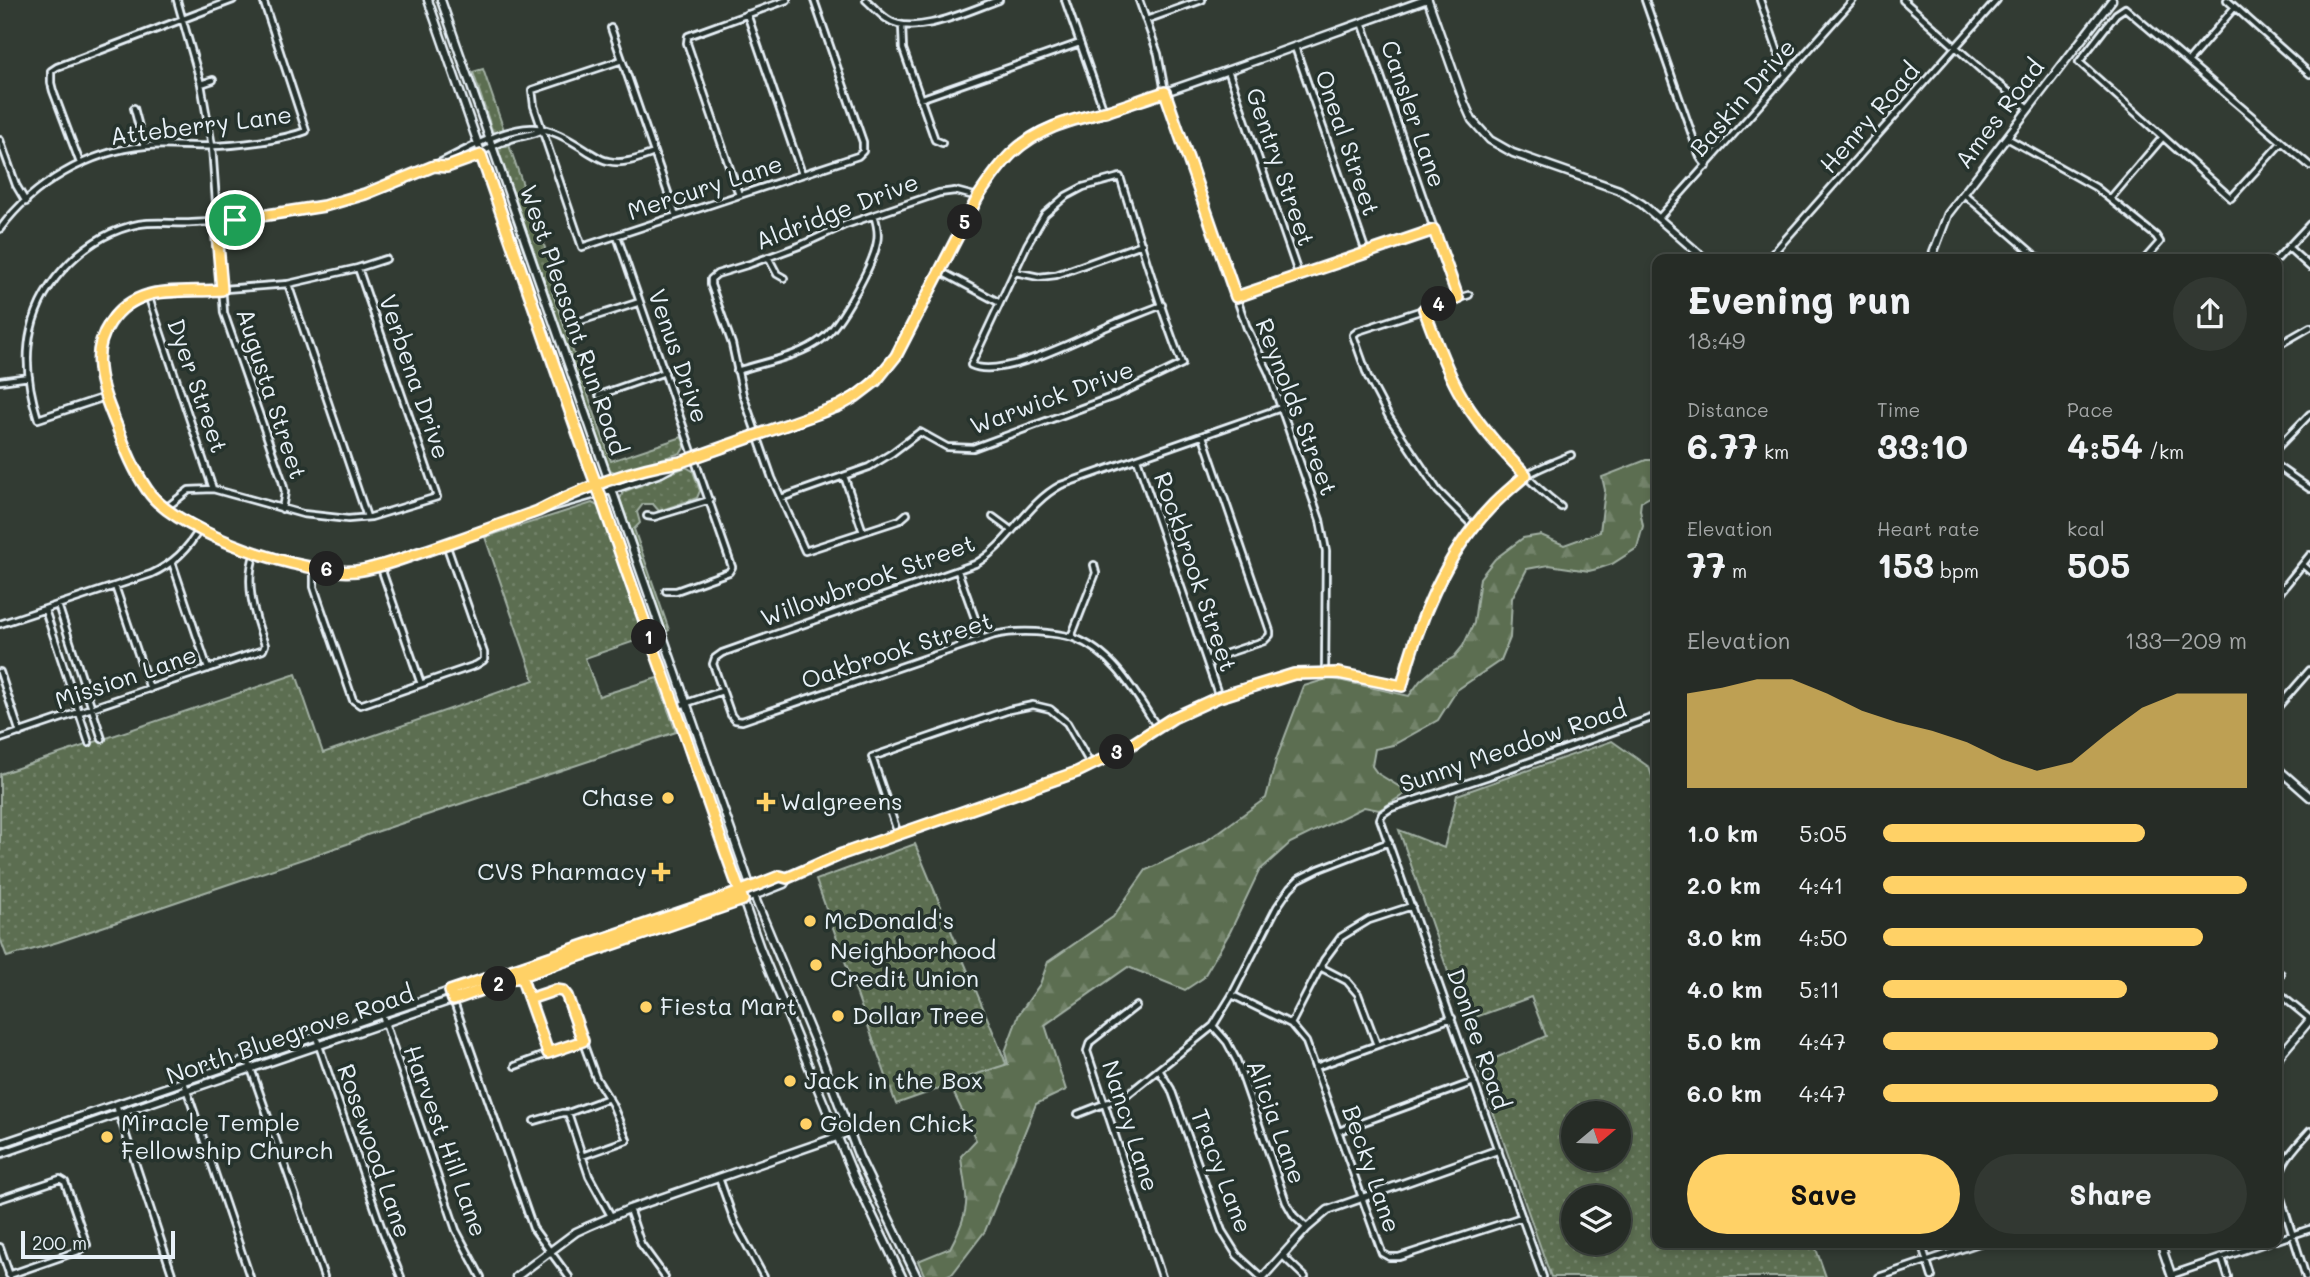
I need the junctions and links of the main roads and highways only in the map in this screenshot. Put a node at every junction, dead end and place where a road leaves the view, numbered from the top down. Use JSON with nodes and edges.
{"nodes":[{"id":1,"x":428,"y":0,"type":"edge"},
{"id":2,"x":441,"y":0,"type":"edge"},
{"id":3,"x":1426,"y":0,"type":"edge"},
{"id":4,"x":2112,"y":0,"type":"edge"},
{"id":5,"x":1699,"y":254,"type":"edge"},
{"id":6,"x":1933,"y":254,"type":"edge"},
{"id":7,"x":578,"y":391,"type":"junction"},
{"id":8,"x":565,"y":396,"type":"junction"},
{"id":9,"x":681,"y":462,"type":"junction"},
{"id":10,"x":609,"y":482,"type":"junction"},
{"id":11,"x":597,"y":486,"type":"junction"},
{"id":12,"x":612,"y":490,"type":"junction"},
{"id":13,"x":600,"y":494,"type":"junction"},
{"id":14,"x":664,"y":637,"type":"junction"},
{"id":15,"x":651,"y":641,"type":"junction"},
{"id":16,"x":1402,"y":686,"type":"road end"},
{"id":17,"x":2282,"y":772,"type":"edge"},
{"id":18,"x":2310,"y":797,"type":"edge"},
{"id":19,"x":721,"y":799,"type":"junction"},
{"id":20,"x":708,"y":803,"type":"junction"},
{"id":21,"x":787,"y":878,"type":"junction"},
{"id":22,"x":751,"y":887,"type":"junction"},
{"id":23,"x":740,"y":892,"type":"junction"},
{"id":24,"x":754,"y":895,"type":"junction"},
{"id":25,"x":743,"y":900,"type":"junction"},
{"id":26,"x":667,"y":917,"type":"junction"},
{"id":27,"x":643,"y":925,"type":"junction"},
{"id":28,"x":670,"y":926,"type":"junction"},
{"id":29,"x":647,"y":934,"type":"junction"},
{"id":30,"x":792,"y":986,"type":"junction"},
{"id":31,"x":778,"y":992,"type":"junction"},
{"id":32,"x":2310,"y":1020,"type":"edge"},
{"id":33,"x":2282,"y":1053,"type":"edge"},
{"id":34,"x":849,"y":1131,"type":"junction"},
{"id":35,"x":837,"y":1137,"type":"junction"},
{"id":36,"x":0,"y":1144,"type":"edge"},
{"id":37,"x":1498,"y":1150,"type":"road end"},
{"id":38,"x":0,"y":1154,"type":"edge"},
{"id":39,"x":2162,"y":1248,"type":"edge"},
{"id":40,"x":2171,"y":1276,"type":"edge"},
{"id":41,"x":516,"y":1277,"type":"edge"},
{"id":42,"x":902,"y":1277,"type":"edge"},
{"id":43,"x":917,"y":1277,"type":"edge"},
{"id":44,"x":1262,"y":1277,"type":"edge"}],
"edges":[{"from":1,"to":8,"type":"main road","name":"West Pleasant Run Road"},
{"from":2,"to":7,"type":"main road","name":"West Pleasant Run Road"},
{"from":3,"to":5,"type":"main road"},
{"from":3,"to":9,"type":"main road"},
{"from":4,"to":6,"type":"main road","name":"Ames Road"},
{"from":7,"to":8,"type":"main road"},
{"from":7,"to":10,"type":"main road","name":"West Pleasant Run Road"},
{"from":8,"to":11,"type":"main road","name":"West Pleasant Run Road"},
{"from":9,"to":10,"type":"main road"},
{"from":9,"to":12,"type":"main road"},
{"from":10,"to":11,"type":"main road"},
{"from":10,"to":12,"type":"main road","name":"West Pleasant Run Road"},
{"from":11,"to":13,"type":"main road","name":"West Pleasant Run Road"},
{"from":12,"to":13,"type":"main road"},
{"from":12,"to":14,"type":"main road","name":"West Pleasant Run Road"},
{"from":13,"to":15,"type":"main road","name":"West Pleasant Run Road"},
{"from":14,"to":15,"type":"main road"},
{"from":14,"to":19,"type":"main road","name":"West Pleasant Run Road"},
{"from":15,"to":20,"type":"main road","name":"West Pleasant Run Road"},
{"from":16,"to":21,"type":"main road","name":"North Bluegrove Road"},
{"from":17,"to":18,"type":"main road"},
{"from":19,"to":20,"type":"main road"},
{"from":19,"to":22,"type":"main road","name":"West Pleasant Run Road"},
{"from":20,"to":23,"type":"main road","name":"West Pleasant Run Road"},
{"from":21,"to":22,"type":"main road","name":"North Bluegrove Road"},
{"from":21,"to":24,"type":"main road","name":"North Bluegrove Road"},
{"from":22,"to":23,"type":"main road","name":"North Bluegrove Road"},
{"from":22,"to":24,"type":"main road","name":"West Pleasant Run Road"},
{"from":23,"to":25,"type":"main road","name":"West Pleasant Run Road"},
{"from":23,"to":26,"type":"main road","name":"North Bluegrove Road"},
{"from":24,"to":25,"type":"main road","name":"North Bluegrove Road"},
{"from":24,"to":30,"type":"main road","name":"West Pleasant Run Road"},
{"from":25,"to":28,"type":"main road","name":"North Bluegrove Road"},
{"from":25,"to":31,"type":"main road","name":"West Pleasant Run Road"},
{"from":26,"to":27,"type":"main road","name":"North Bluegrove Road"},
{"from":26,"to":28,"type":"main road"},
{"from":27,"to":29,"type":"main road"},
{"from":27,"to":36,"type":"main road","name":"North Bluegrove Road"},
{"from":28,"to":29,"type":"main road","name":"North Bluegrove Road"},
{"from":29,"to":38,"type":"main road","name":"North Bluegrove Road"},
{"from":30,"to":31,"type":"main road"},
{"from":30,"to":34,"type":"main road","name":"West Pleasant Run Road"},
{"from":31,"to":35,"type":"main road","name":"West Pleasant Run Road"},
{"from":32,"to":33,"type":"main road"},
{"from":34,"to":35,"type":"main road"},
{"from":34,"to":43,"type":"main road","name":"West Pleasant Run Road"},
{"from":35,"to":41,"type":"main road"},
{"from":35,"to":42,"type":"main road","name":"West Pleasant Run Road"},
{"from":37,"to":44,"type":"main road"},
{"from":39,"to":40,"type":"main road"}]}
